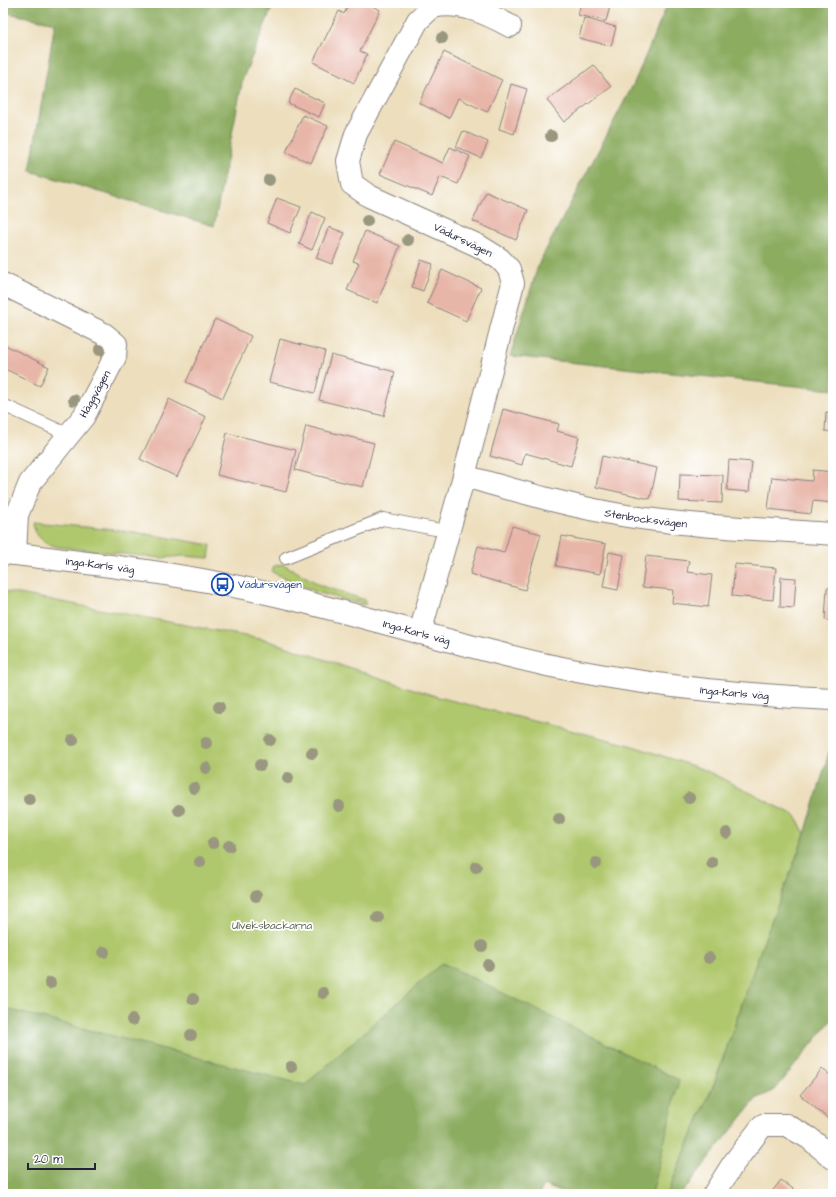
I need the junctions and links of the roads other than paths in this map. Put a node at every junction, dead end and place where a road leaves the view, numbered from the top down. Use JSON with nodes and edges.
{"nodes":[{"id":1,"x":510,"y":26,"type":"dead end"},
{"id":2,"x":3,"y":284,"type":"edge"},
{"id":3,"x":3,"y":405,"type":"edge"},
{"id":4,"x":69,"y":435,"type":"junction"},
{"id":5,"x":464,"y":476,"type":"junction"},
{"id":6,"x":435,"y":529,"type":"dead end"},
{"id":7,"x":833,"y":534,"type":"edge"},
{"id":8,"x":9,"y":554,"type":"edge"},
{"id":9,"x":286,"y":558,"type":"dead end"},
{"id":10,"x":420,"y":633,"type":"junction"},
{"id":11,"x":833,"y":699,"type":"edge"},
{"id":12,"x":833,"y":1158,"type":"edge"},
{"id":13,"x":714,"y":1194,"type":"edge"}],
"edges":[{"from":1,"to":5,"type":"street","name":"Vädursvägen"},
{"from":2,"to":4,"type":"street","name":"Häggvägen"},
{"from":3,"to":4,"type":"lane"},
{"from":4,"to":8,"type":"street","name":"Häggvägen"},
{"from":5,"to":7,"type":"street","name":"Stenbocksvägen"},
{"from":5,"to":10,"type":"street","name":"Vädursvägen"},
{"from":6,"to":9,"type":"lane"},
{"from":8,"to":10,"type":"street","name":"Inga-Karls väg"},
{"from":10,"to":11,"type":"street","name":"Inga-Karls väg"},
{"from":12,"to":13,"type":"street"}]}
